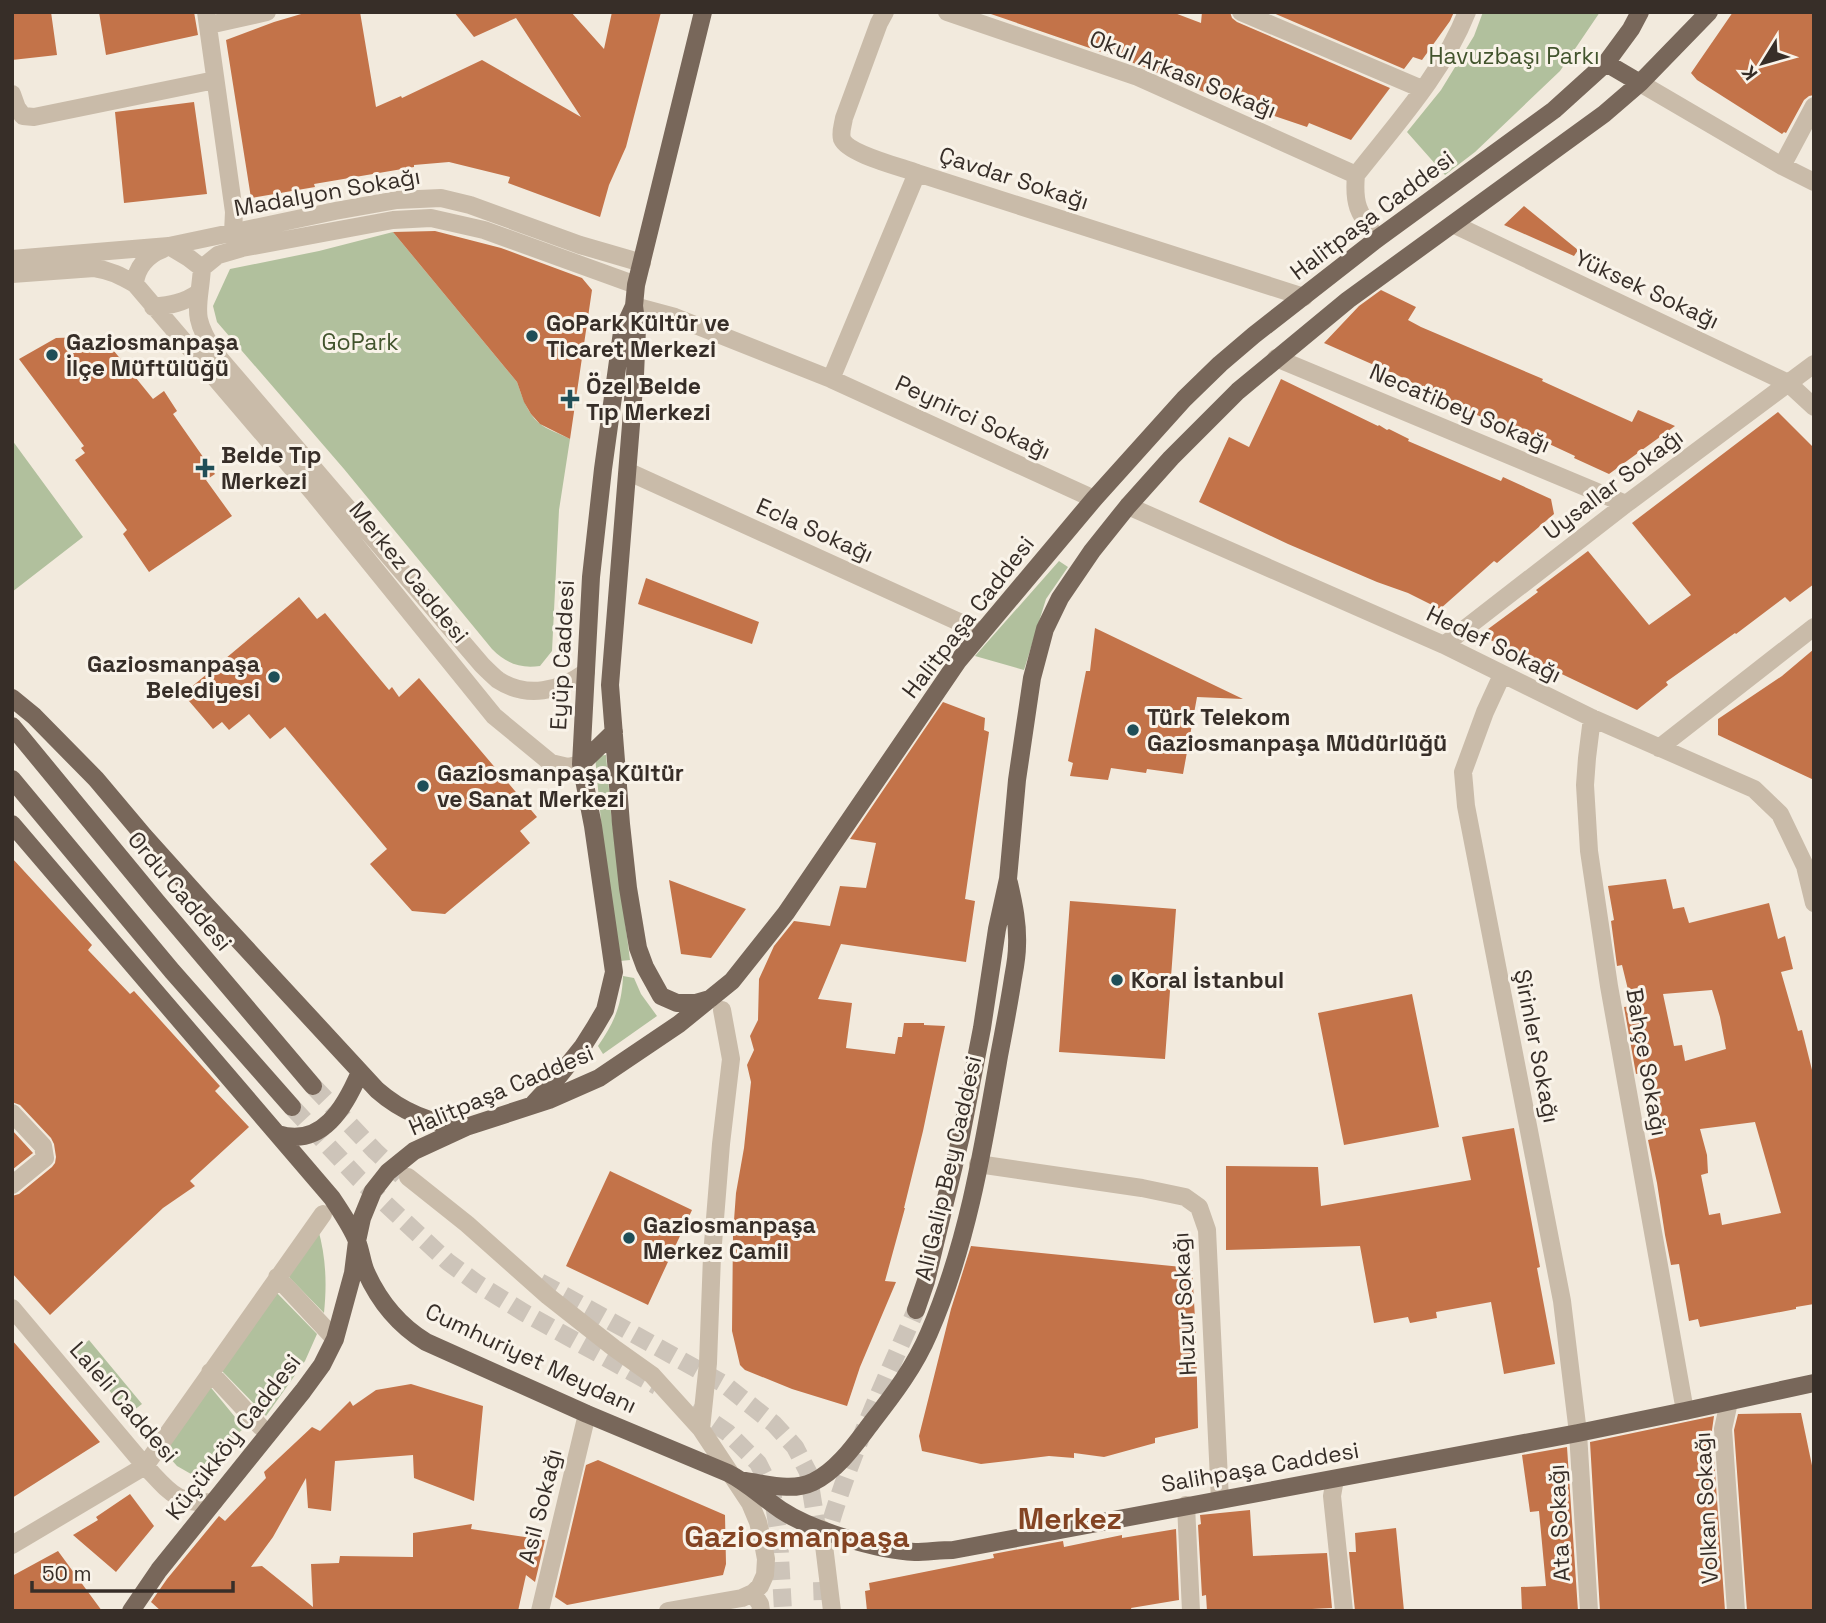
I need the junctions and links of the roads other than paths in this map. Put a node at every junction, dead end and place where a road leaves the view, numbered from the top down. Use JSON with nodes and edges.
{"nodes":[{"id":1,"x":267,"y":12,"type":"edge"},
{"id":2,"x":703,"y":12,"type":"edge"},
{"id":3,"x":885,"y":12,"type":"edge"},
{"id":4,"x":947,"y":12,"type":"edge"},
{"id":5,"x":1241,"y":12,"type":"edge"},
{"id":6,"x":1467,"y":12,"type":"edge"},
{"id":7,"x":1640,"y":12,"type":"edge"},
{"id":8,"x":1701,"y":14,"type":"edge"},
{"id":9,"x":207,"y":19,"type":"edge"},
{"id":10,"x":1606,"y":62,"type":"junction"},
{"id":11,"x":215,"y":80,"type":"junction"},
{"id":12,"x":1640,"y":83,"type":"junction"},
{"id":13,"x":1422,"y":89,"type":"junction"},
{"id":14,"x":12,"y":94,"type":"edge"},
{"id":15,"x":1814,"y":106,"type":"edge"},
{"id":16,"x":1782,"y":166,"type":"junction"},
{"id":17,"x":917,"y":173,"type":"junction"},
{"id":18,"x":1356,"y":175,"type":"junction"},
{"id":19,"x":1814,"y":182,"type":"edge"},
{"id":20,"x":335,"y":211,"type":"junction"},
{"id":21,"x":1453,"y":224,"type":"junction"},
{"id":22,"x":338,"y":230,"type":"junction"},
{"id":23,"x":233,"y":233,"type":"junction"},
{"id":24,"x":1377,"y":239,"type":"junction"},
{"id":25,"x":169,"y":246,"type":"junction"},
{"id":26,"x":12,"y":259,"type":"edge"},
{"id":27,"x":642,"y":263,"type":"junction"},
{"id":28,"x":202,"y":268,"type":"junction"},
{"id":29,"x":12,"y":275,"type":"edge"},
{"id":30,"x":135,"y":285,"type":"junction"},
{"id":31,"x":636,"y":285,"type":"junction"},
{"id":32,"x":198,"y":293,"type":"junction"},
{"id":33,"x":1304,"y":297,"type":"junction"},
{"id":34,"x":634,"y":306,"type":"junction"},
{"id":35,"x":153,"y":307,"type":"junction"},
{"id":36,"x":1276,"y":358,"type":"junction"},
{"id":37,"x":1814,"y":364,"type":"edge"},
{"id":38,"x":831,"y":379,"type":"junction"},
{"id":39,"x":1788,"y":383,"type":"junction"},
{"id":40,"x":1814,"y":407,"type":"edge"},
{"id":41,"x":266,"y":426,"type":"junction"},
{"id":42,"x":289,"y":452,"type":"junction"},
{"id":43,"x":603,"y":469,"type":"junction"},
{"id":44,"x":629,"y":472,"type":"junction"},
{"id":45,"x":1094,"y":499,"type":"junction"},
{"id":46,"x":1626,"y":504,"type":"junction"},
{"id":47,"x":1128,"y":506,"type":"junction"},
{"id":48,"x":1814,"y":627,"type":"edge"},
{"id":49,"x":981,"y":632,"type":"junction"},
{"id":50,"x":1444,"y":645,"type":"junction"},
{"id":51,"x":586,"y":672,"type":"junction"},
{"id":52,"x":1502,"y":675,"type":"junction"},
{"id":53,"x":12,"y":698,"type":"edge"},
{"id":54,"x":1592,"y":718,"type":"junction"},
{"id":55,"x":12,"y":726,"type":"edge"},
{"id":56,"x":614,"y":732,"type":"junction"},
{"id":57,"x":1659,"y":748,"type":"junction"},
{"id":58,"x":582,"y":764,"type":"junction"},
{"id":59,"x":12,"y":779,"type":"edge"},
{"id":60,"x":12,"y":824,"type":"edge"},
{"id":61,"x":1809,"y":864,"type":"edge"},
{"id":62,"x":1008,"y":880,"type":"junction"},
{"id":63,"x":1814,"y":903,"type":"edge"},
{"id":64,"x":717,"y":1004,"type":"junction"},
{"id":65,"x":359,"y":1072,"type":"junction"},
{"id":66,"x":313,"y":1086,"type":"tunnel mouth"},
{"id":67,"x":292,"y":1107,"type":"tunnel mouth"},
{"id":68,"x":530,"y":1107,"type":"junction"},
{"id":69,"x":12,"y":1113,"type":"edge"},
{"id":70,"x":466,"y":1127,"type":"junction"},
{"id":71,"x":278,"y":1134,"type":"junction"},
{"id":72,"x":978,"y":1164,"type":"junction"},
{"id":73,"x":408,"y":1177,"type":"tunnel mouth"},
{"id":74,"x":12,"y":1185,"type":"edge"},
{"id":75,"x":323,"y":1214,"type":"dead end"},
{"id":76,"x":357,"y":1241,"type":"junction"},
{"id":77,"x":277,"y":1276,"type":"junction"},
{"id":78,"x":12,"y":1308,"type":"edge"},
{"id":79,"x":916,"y":1310,"type":"tunnel mouth"},
{"id":80,"x":335,"y":1339,"type":"junction"},
{"id":81,"x":210,"y":1372,"type":"junction"},
{"id":82,"x":1814,"y":1383,"type":"edge"},
{"id":83,"x":1729,"y":1402,"type":"junction"},
{"id":84,"x":1685,"y":1411,"type":"junction"},
{"id":85,"x":587,"y":1414,"type":"junction"},
{"id":86,"x":260,"y":1426,"type":"dead end"},
{"id":87,"x":701,"y":1429,"type":"junction"},
{"id":88,"x":1578,"y":1433,"type":"junction"},
{"id":89,"x":145,"y":1466,"type":"junction"},
{"id":90,"x":729,"y":1473,"type":"junction"},
{"id":91,"x":1335,"y":1479,"type":"junction"},
{"id":92,"x":745,"y":1481,"type":"junction"},
{"id":93,"x":1220,"y":1500,"type":"junction"},
{"id":94,"x":214,"y":1502,"type":"junction"},
{"id":95,"x":1186,"y":1505,"type":"junction"},
{"id":96,"x":822,"y":1529,"type":"junction"},
{"id":97,"x":12,"y":1545,"type":"edge"},
{"id":98,"x":753,"y":1592,"type":"junction"},
{"id":99,"x":131,"y":1611,"type":"edge"},
{"id":100,"x":540,"y":1611,"type":"edge"},
{"id":101,"x":668,"y":1611,"type":"edge"},
{"id":102,"x":761,"y":1611,"type":"edge"},
{"id":103,"x":832,"y":1611,"type":"edge"},
{"id":104,"x":1191,"y":1611,"type":"edge"},
{"id":105,"x":1344,"y":1611,"type":"edge"},
{"id":106,"x":1589,"y":1611,"type":"edge"},
{"id":107,"x":1736,"y":1611,"type":"edge"}],
"edges":[{"from":1,"to":9,"type":"street"},
{"from":2,"to":27,"type":"main road","name":"Eyüp Caddesi"},
{"from":3,"to":17,"type":"street","name":"Çavdar Sokağı"},
{"from":4,"to":18,"type":"street","name":"Okul Arkası Sokağı"},
{"from":5,"to":13,"type":"street"},
{"from":6,"to":13,"type":"street"},
{"from":7,"to":10,"type":"main road","name":"Halitpaşa Caddesi"},
{"from":8,"to":12,"type":"main road"},
{"from":9,"to":11,"type":"street"},
{"from":10,"to":12,"type":"main road"},
{"from":10,"to":24,"type":"main road","name":"Halitpaşa Caddesi"},
{"from":11,"to":14,"type":"street"},
{"from":11,"to":23,"type":"street"},
{"from":12,"to":16,"type":"street"},
{"from":12,"to":21,"type":"main road"},
{"from":13,"to":18,"type":"street"},
{"from":15,"to":16,"type":"street"},
{"from":16,"to":19,"type":"street"},
{"from":17,"to":33,"type":"street","name":"Çavdar Sokağı"},
{"from":17,"to":38,"type":"street"},
{"from":18,"to":24,"type":"street"},
{"from":20,"to":22,"type":"street"},
{"from":20,"to":23,"type":"street","name":"Madalyon Sokağı"},
{"from":20,"to":27,"type":"street","name":"Madalyon Sokağı"},
{"from":21,"to":36,"type":"main road"},
{"from":21,"to":39,"type":"street","name":"Yüksek Sokağı"},
{"from":22,"to":28,"type":"street","name":"Madalyon Sokağı"},
{"from":22,"to":31,"type":"street","name":"Madalyon Sokağı"},
{"from":23,"to":25,"type":"street","name":"Madalyon Sokağı"},
{"from":24,"to":33,"type":"main road","name":"Halitpaşa Caddesi"},
{"from":25,"to":26,"type":"street","name":"Madalyon Sokağı"},
{"from":25,"to":28,"type":"street"},
{"from":25,"to":30,"type":"street"},
{"from":27,"to":31,"type":"main road","name":"Eyüp Caddesi"},
{"from":28,"to":32,"type":"street"},
{"from":29,"to":30,"type":"street"},
{"from":30,"to":35,"type":"street","name":"Merkez Caddesi"},
{"from":31,"to":34,"type":"main road","name":"Eyüp Caddesi"},
{"from":32,"to":35,"type":"street"},
{"from":32,"to":41,"type":"street","name":"Merkez Caddesi"},
{"from":33,"to":45,"type":"main road","name":"Halitpaşa Caddesi"},
{"from":34,"to":38,"type":"street","name":"Peynirci Sokağı"},
{"from":34,"to":43,"type":"main road","name":"Eyüp Caddesi"},
{"from":34,"to":44,"type":"main road","name":"Eyüp Caddesi"},
{"from":35,"to":41,"type":"street","name":"Merkez Caddesi"},
{"from":36,"to":46,"type":"street","name":"Necatibey Sokağı"},
{"from":36,"to":47,"type":"main road"},
{"from":37,"to":39,"type":"street","name":"Uysallar Sokağı"},
{"from":38,"to":45,"type":"street","name":"Peynirci Sokağı"},
{"from":39,"to":40,"type":"street","name":"Yüksek Sokağı"},
{"from":39,"to":46,"type":"street","name":"Uysallar Sokağı"},
{"from":41,"to":42,"type":"street","name":"Merkez Caddesi"},
{"from":42,"to":51,"type":"street","name":"Merkez Caddesi"},
{"from":42,"to":58,"type":"street","name":"Merkez Caddesi"},
{"from":43,"to":44,"type":"main road"},
{"from":43,"to":51,"type":"main road","name":"Eyüp Caddesi"},
{"from":44,"to":49,"type":"street","name":"Ecla Sokağı"},
{"from":44,"to":56,"type":"main road","name":"Eyüp Caddesi"},
{"from":45,"to":49,"type":"main road","name":"Halitpaşa Caddesi"},
{"from":46,"to":50,"type":"street","name":"Uysallar Sokağı"},
{"from":47,"to":50,"type":"street","name":"Hedef Sokağı"},
{"from":47,"to":62,"type":"main road"},
{"from":48,"to":57,"type":"street"},
{"from":49,"to":64,"type":"main road","name":"Halitpaşa Caddesi"},
{"from":50,"to":52,"type":"street","name":"Hedef Sokağı"},
{"from":51,"to":58,"type":"main road","name":"Eyüp Caddesi"},
{"from":52,"to":54,"type":"street","name":"Hedef Sokağı"},
{"from":52,"to":88,"type":"street","name":"Şirinler Sokağı"},
{"from":53,"to":65,"type":"main road"},
{"from":54,"to":57,"type":"street","name":"Hedef Sokağı"},
{"from":54,"to":84,"type":"street","name":"Bahçe Sokağı"},
{"from":55,"to":66,"type":"main road","name":"Ordu Caddesi"},
{"from":56,"to":58,"type":"main road"},
{"from":56,"to":64,"type":"main road","name":"Eyüp Caddesi"},
{"from":57,"to":61,"type":"street","name":"Hedef Sokağı"},
{"from":58,"to":68,"type":"main road","name":"Eyüp Caddesi"},
{"from":59,"to":67,"type":"main road"},
{"from":60,"to":71,"type":"main road","name":"Cumhuriyet Meydanı"},
{"from":61,"to":63,"type":"street","name":"Hedef Sokağı"},
{"from":62,"to":72,"type":"main road","name":"Ali Galip Bey Caddesi"},
{"from":62,"to":79,"type":"main road"},
{"from":64,"to":68,"type":"main road","name":"Halitpaşa Caddesi"},
{"from":64,"to":87,"type":"street"},
{"from":65,"to":70,"type":"main road"},
{"from":65,"to":71,"type":"main road"},
{"from":68,"to":70,"type":"main road","name":"Halitpaşa Caddesi"},
{"from":69,"to":74,"type":"street"},
{"from":70,"to":76,"type":"main road","name":"Halitpaşa Caddesi"},
{"from":71,"to":76,"type":"main road","name":"Cumhuriyet Meydanı"},
{"from":72,"to":92,"type":"main road","name":"Ali Galip Bey Caddesi"},
{"from":72,"to":93,"type":"street","name":"Huzur Sokağı"},
{"from":73,"to":87,"type":"street"},
{"from":75,"to":77,"type":"street"},
{"from":76,"to":80,"type":"main road","name":"Küçükköy Caddesi"},
{"from":76,"to":85,"type":"main road","name":"Cumhuriyet Meydanı"},
{"from":77,"to":80,"type":"street"},
{"from":77,"to":81,"type":"street"},
{"from":78,"to":89,"type":"street","name":"Laleli Caddesi"},
{"from":80,"to":94,"type":"main road","name":"Küçükköy Caddesi"},
{"from":81,"to":86,"type":"street"},
{"from":81,"to":89,"type":"street"},
{"from":82,"to":83,"type":"main road","name":"Salihpaşa Caddesi"},
{"from":83,"to":84,"type":"main road","name":"Salihpaşa Caddesi"},
{"from":83,"to":107,"type":"street","name":"Volkan Sokağı"},
{"from":84,"to":88,"type":"main road","name":"Salihpaşa Caddesi"},
{"from":85,"to":90,"type":"main road","name":"Cumhuriyet Meydanı"},
{"from":85,"to":100,"type":"street","name":"Asil Sokağı"},
{"from":87,"to":90,"type":"street"},
{"from":88,"to":91,"type":"main road","name":"Salihpaşa Caddesi"},
{"from":88,"to":106,"type":"street","name":"Ata Sokağı"},
{"from":89,"to":94,"type":"street","name":"Laleli Caddesi"},
{"from":89,"to":97,"type":"street"},
{"from":90,"to":92,"type":"main road","name":"Salihpaşa Caddesi"},
{"from":90,"to":98,"type":"street"},
{"from":91,"to":93,"type":"main road","name":"Salihpaşa Caddesi"},
{"from":91,"to":105,"type":"street"},
{"from":92,"to":96,"type":"main road","name":"Salihpaşa Caddesi"},
{"from":93,"to":95,"type":"main road","name":"Salihpaşa Caddesi"},
{"from":94,"to":99,"type":"main road","name":"Küçükköy Caddesi"},
{"from":95,"to":96,"type":"main road","name":"Salihpaşa Caddesi"},
{"from":95,"to":104,"type":"street"},
{"from":96,"to":103,"type":"street"},
{"from":98,"to":101,"type":"street"},
{"from":98,"to":102,"type":"street"}]}
